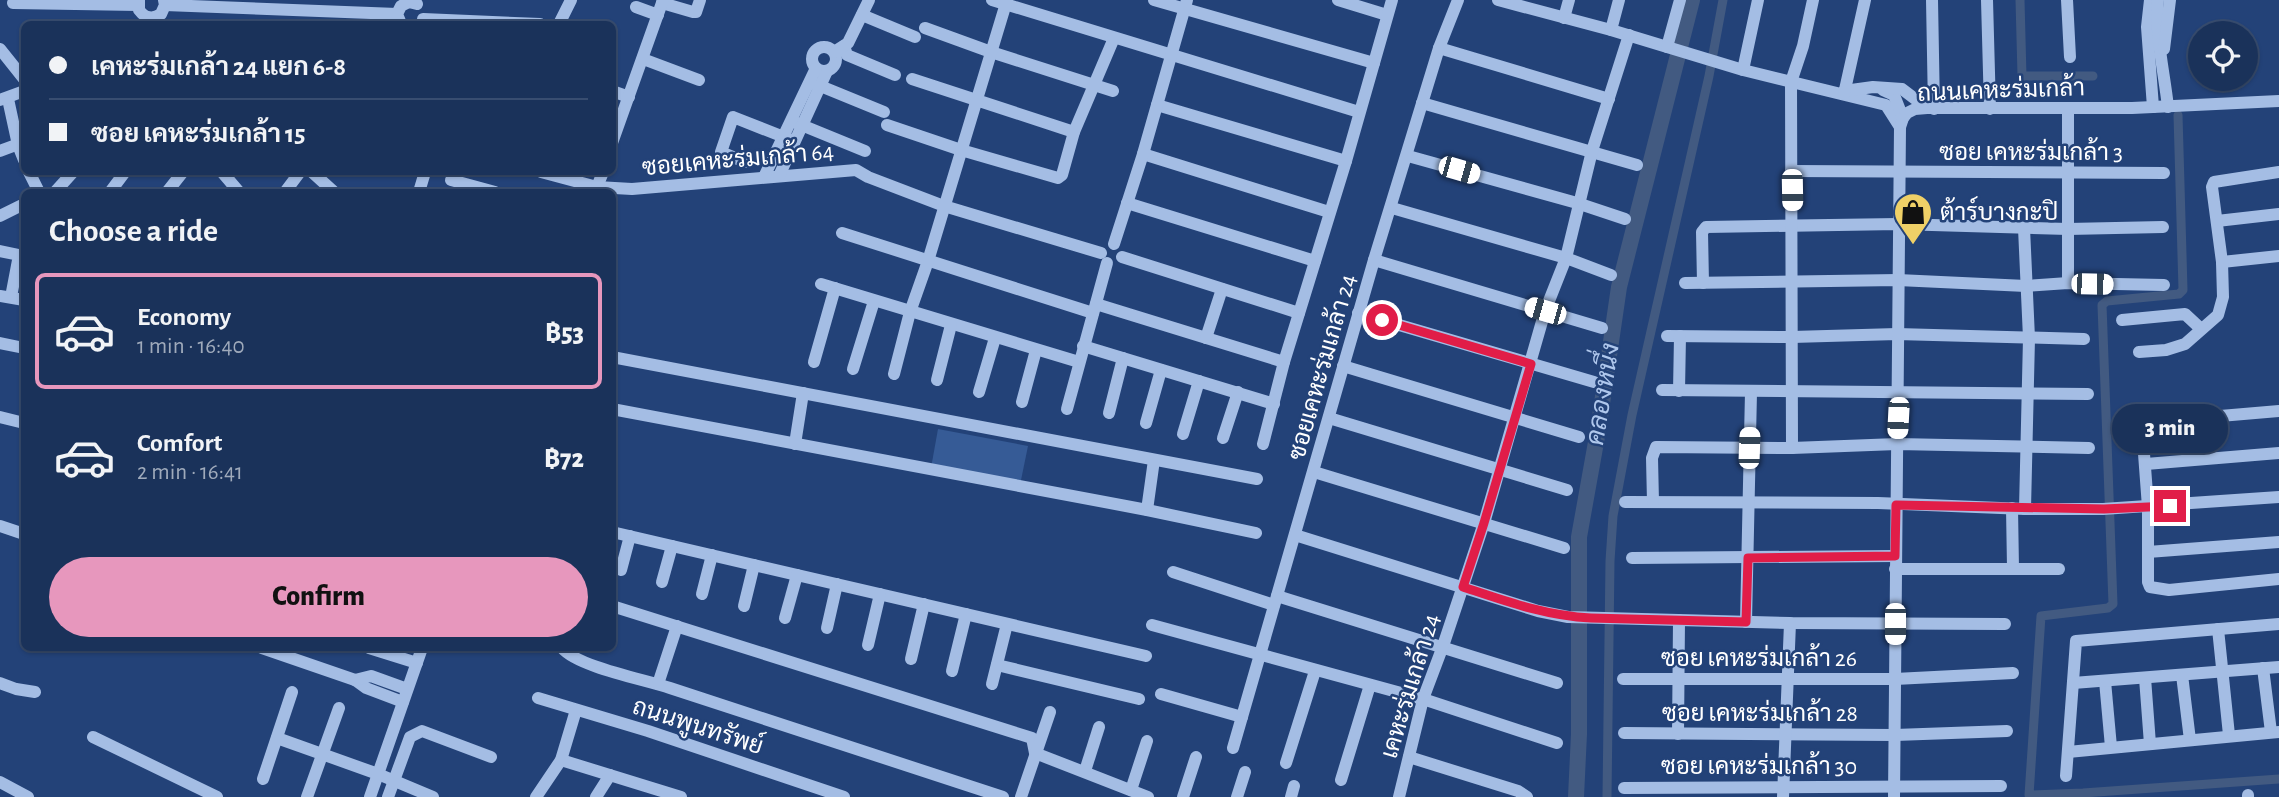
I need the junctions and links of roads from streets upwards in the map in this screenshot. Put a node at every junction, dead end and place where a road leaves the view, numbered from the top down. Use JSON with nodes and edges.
{"nodes":[{"id":1,"x":571,"y":0,"type":"edge"},
{"id":2,"x":700,"y":0,"type":"edge"},
{"id":3,"x":869,"y":0,"type":"edge"},
{"id":4,"x":992,"y":0,"type":"edge"},
{"id":5,"x":1154,"y":0,"type":"edge"},
{"id":6,"x":1392,"y":0,"type":"edge"},
{"id":7,"x":1458,"y":0,"type":"edge"},
{"id":8,"x":1498,"y":0,"type":"edge"},
{"id":9,"x":1569,"y":0,"type":"edge"},
{"id":10,"x":1619,"y":0,"type":"edge"},
{"id":11,"x":1680,"y":0,"type":"edge"},
{"id":12,"x":1758,"y":0,"type":"edge"},
{"id":13,"x":1813,"y":0,"type":"edge"},
{"id":14,"x":1866,"y":0,"type":"edge"},
{"id":15,"x":1932,"y":0,"type":"edge"},
{"id":16,"x":1987,"y":0,"type":"edge"},
{"id":17,"x":2067,"y":0,"type":"edge"},
{"id":18,"x":2150,"y":0,"type":"edge"},
{"id":19,"x":2158,"y":0,"type":"edge"},
{"id":20,"x":2170,"y":0,"type":"edge"},
{"id":21,"x":1343,"y":1,"type":"edge"},
{"id":22,"x":139,"y":2,"type":"edge"},
{"id":23,"x":413,"y":2,"type":"edge"},
{"id":24,"x":1512,"y":2,"type":"edge"},
{"id":25,"x":13,"y":3,"type":"dead end"},
{"id":26,"x":164,"y":3,"type":"edge"},
{"id":27,"x":1006,"y":3,"type":"edge"},
{"id":28,"x":1186,"y":5,"type":"edge"},
{"id":29,"x":661,"y":6,"type":"edge"},
{"id":30,"x":636,"y":7,"type":"dead end"},
{"id":31,"x":862,"y":15,"type":"junction"},
{"id":32,"x":1387,"y":15,"type":"junction"},
{"id":33,"x":1564,"y":18,"type":"junction"},
{"id":34,"x":363,"y":19,"type":"edge"},
{"id":35,"x":399,"y":19,"type":"edge"},
{"id":36,"x":151,"y":21,"type":"edge"},
{"id":37,"x":421,"y":21,"type":"edge"},
{"id":38,"x":560,"y":21,"type":"edge"},
{"id":39,"x":1611,"y":30,"type":"junction"},
{"id":40,"x":1629,"y":35,"type":"junction"},
{"id":41,"x":1114,"y":38,"type":"junction"},
{"id":42,"x":1670,"y":47,"type":"junction"},
{"id":43,"x":1439,"y":48,"type":"junction"},
{"id":44,"x":839,"y":49,"type":"junction"},
{"id":45,"x":0,"y":50,"type":"edge"},
{"id":46,"x":991,"y":52,"type":"junction"},
{"id":47,"x":1171,"y":56,"type":"junction"},
{"id":48,"x":2162,"y":56,"type":"junction"},
{"id":49,"x":2070,"y":57,"type":"dead end"},
{"id":50,"x":643,"y":59,"type":"junction"},
{"id":51,"x":1374,"y":63,"type":"junction"},
{"id":52,"x":821,"y":70,"type":"junction"},
{"id":53,"x":1743,"y":70,"type":"junction"},
{"id":54,"x":21,"y":75,"type":"edge"},
{"id":55,"x":895,"y":75,"type":"dead end"},
{"id":56,"x":912,"y":79,"type":"dead end"},
{"id":57,"x":699,"y":80,"type":"dead end"},
{"id":58,"x":1791,"y":82,"type":"junction"},
{"id":59,"x":815,"y":84,"type":"junction"},
{"id":60,"x":1094,"y":85,"type":"junction"},
{"id":61,"x":1873,"y":87,"type":"junction"},
{"id":62,"x":21,"y":91,"type":"edge"},
{"id":63,"x":1113,"y":91,"type":"dead end"},
{"id":64,"x":616,"y":92,"type":"edge"},
{"id":65,"x":1843,"y":93,"type":"junction"},
{"id":66,"x":629,"y":97,"type":"junction"},
{"id":67,"x":4,"y":99,"type":"edge"},
{"id":68,"x":1609,"y":99,"type":"junction"},
{"id":69,"x":976,"y":101,"type":"junction"},
{"id":70,"x":2279,"y":101,"type":"edge"},
{"id":71,"x":1422,"y":103,"type":"junction"},
{"id":72,"x":1157,"y":105,"type":"junction"},
{"id":73,"x":2153,"y":107,"type":"junction"},
{"id":74,"x":2168,"y":107,"type":"junction"},
{"id":75,"x":1931,"y":108,"type":"junction"},
{"id":76,"x":2068,"y":108,"type":"junction"},
{"id":77,"x":1990,"y":109,"type":"junction"},
{"id":78,"x":884,"y":111,"type":"dead end"},
{"id":79,"x":1359,"y":112,"type":"junction"},
{"id":80,"x":1901,"y":122,"type":"junction"},
{"id":81,"x":796,"y":123,"type":"junction"},
{"id":82,"x":887,"y":125,"type":"dead end"},
{"id":83,"x":1074,"y":132,"type":"junction"},
{"id":84,"x":616,"y":133,"type":"edge"},
{"id":85,"x":789,"y":139,"type":"junction"},
{"id":86,"x":21,"y":143,"type":"edge"},
{"id":87,"x":961,"y":150,"type":"junction"},
{"id":88,"x":0,"y":151,"type":"edge"},
{"id":89,"x":1592,"y":151,"type":"junction"},
{"id":90,"x":865,"y":152,"type":"dead end"},
{"id":91,"x":1143,"y":153,"type":"junction"},
{"id":92,"x":1408,"y":156,"type":"junction"},
{"id":93,"x":1346,"y":161,"type":"junction"},
{"id":94,"x":745,"y":162,"type":"dead end"},
{"id":95,"x":1637,"y":165,"type":"dead end"},
{"id":96,"x":1791,"y":171,"type":"junction"},
{"id":97,"x":2279,"y":172,"type":"edge"},
{"id":98,"x":1899,"y":173,"type":"junction"},
{"id":99,"x":2068,"y":173,"type":"junction"},
{"id":100,"x":2164,"y":173,"type":"dead end"},
{"id":101,"x":70,"y":175,"type":"edge"},
{"id":102,"x":180,"y":175,"type":"edge"},
{"id":103,"x":225,"y":175,"type":"edge"},
{"id":104,"x":315,"y":175,"type":"edge"},
{"id":105,"x":552,"y":175,"type":"edge"},
{"id":106,"x":602,"y":175,"type":"edge"},
{"id":107,"x":779,"y":176,"type":"junction"},
{"id":108,"x":764,"y":177,"type":"junction"},
{"id":109,"x":451,"y":180,"type":"dead end"},
{"id":110,"x":597,"y":187,"type":"junction"},
{"id":111,"x":58,"y":189,"type":"edge"},
{"id":112,"x":169,"y":189,"type":"edge"},
{"id":113,"x":237,"y":189,"type":"edge"},
{"id":114,"x":331,"y":189,"type":"edge"},
{"id":115,"x":484,"y":189,"type":"edge"},
{"id":116,"x":1127,"y":203,"type":"junction"},
{"id":117,"x":1577,"y":203,"type":"junction"},
{"id":118,"x":944,"y":205,"type":"junction"},
{"id":119,"x":21,"y":206,"type":"edge"},
{"id":120,"x":1392,"y":208,"type":"junction"},
{"id":121,"x":1329,"y":212,"type":"junction"},
{"id":122,"x":2279,"y":214,"type":"edge"},
{"id":123,"x":0,"y":216,"type":"edge"},
{"id":124,"x":1625,"y":219,"type":"dead end"},
{"id":125,"x":2217,"y":221,"type":"junction"},
{"id":126,"x":1898,"y":224,"type":"junction"},
{"id":127,"x":1792,"y":227,"type":"junction"},
{"id":128,"x":2024,"y":228,"type":"junction"},
{"id":129,"x":2163,"y":228,"type":"dead end"},
{"id":130,"x":2068,"y":229,"type":"junction"},
{"id":131,"x":842,"y":233,"type":"dead end"},
{"id":132,"x":1114,"y":244,"type":"junction"},
{"id":133,"x":0,"y":251,"type":"edge"},
{"id":134,"x":2279,"y":256,"type":"edge"},
{"id":135,"x":1122,"y":257,"type":"junction"},
{"id":136,"x":1104,"y":258,"type":"junction"},
{"id":137,"x":1566,"y":258,"type":"junction"},
{"id":138,"x":1374,"y":260,"type":"junction"},
{"id":139,"x":928,"y":261,"type":"junction"},
{"id":140,"x":1315,"y":261,"type":"junction"},
{"id":141,"x":2222,"y":262,"type":"junction"},
{"id":142,"x":1611,"y":275,"type":"dead end"},
{"id":143,"x":1898,"y":280,"type":"junction"},
{"id":144,"x":1685,"y":283,"type":"dead end"},
{"id":145,"x":1703,"y":283,"type":"junction"},
{"id":146,"x":1792,"y":283,"type":"junction"},
{"id":147,"x":821,"y":284,"type":"dead end"},
{"id":148,"x":2068,"y":284,"type":"junction"},
{"id":149,"x":2164,"y":285,"type":"dead end"},
{"id":150,"x":2026,"y":286,"type":"junction"},
{"id":151,"x":835,"y":288,"type":"junction"},
{"id":152,"x":1222,"y":289,"type":"junction"},
{"id":153,"x":5,"y":297,"type":"edge"},
{"id":154,"x":873,"y":301,"type":"junction"},
{"id":155,"x":1095,"y":309,"type":"junction"},
{"id":156,"x":1545,"y":311,"type":"junction"},
{"id":157,"x":910,"y":312,"type":"junction"},
{"id":158,"x":1299,"y":313,"type":"junction"},
{"id":159,"x":1359,"y":313,"type":"junction"},
{"id":160,"x":2122,"y":320,"type":"dead end"},
{"id":161,"x":951,"y":325,"type":"junction"},
{"id":162,"x":1602,"y":328,"type":"dead end"},
{"id":163,"x":2200,"y":328,"type":"junction"},
{"id":164,"x":1897,"y":334,"type":"junction"},
{"id":165,"x":1792,"y":337,"type":"junction"},
{"id":166,"x":995,"y":338,"type":"junction"},
{"id":167,"x":1206,"y":338,"type":"junction"},
{"id":168,"x":2029,"y":338,"type":"junction"},
{"id":169,"x":2084,"y":339,"type":"dead end"},
{"id":170,"x":0,"y":343,"type":"edge"},
{"id":171,"x":1083,"y":346,"type":"junction"},
{"id":172,"x":21,"y":347,"type":"edge"},
{"id":173,"x":1036,"y":350,"type":"junction"},
{"id":174,"x":2139,"y":352,"type":"dead end"},
{"id":175,"x":616,"y":358,"type":"edge"},
{"id":176,"x":1123,"y":358,"type":"junction"},
{"id":177,"x":814,"y":362,"type":"dead end"},
{"id":178,"x":1079,"y":362,"type":"junction"},
{"id":179,"x":1284,"y":362,"type":"junction"},
{"id":180,"x":1531,"y":364,"type":"junction"},
{"id":181,"x":1343,"y":366,"type":"junction"},
{"id":182,"x":853,"y":369,"type":"dead end"},
{"id":183,"x":1161,"y":370,"type":"junction"},
{"id":184,"x":894,"y":374,"type":"dead end"},
{"id":185,"x":937,"y":380,"type":"dead end"},
{"id":186,"x":1199,"y":381,"type":"junction"},
{"id":187,"x":1594,"y":382,"type":"dead end"},
{"id":188,"x":1661,"y":390,"type":"dead end"},
{"id":189,"x":1679,"y":391,"type":"junction"},
{"id":190,"x":979,"y":392,"type":"dead end"},
{"id":191,"x":1238,"y":392,"type":"junction"},
{"id":192,"x":1751,"y":392,"type":"junction"},
{"id":193,"x":803,"y":393,"type":"junction"},
{"id":194,"x":1792,"y":393,"type":"junction"},
{"id":195,"x":1899,"y":393,"type":"junction"},
{"id":196,"x":2028,"y":394,"type":"junction"},
{"id":197,"x":2088,"y":394,"type":"dead end"},
{"id":198,"x":1022,"y":402,"type":"dead end"},
{"id":199,"x":1274,"y":404,"type":"junction"},
{"id":200,"x":1067,"y":409,"type":"dead end"},
{"id":201,"x":616,"y":410,"type":"edge"},
{"id":202,"x":2279,"y":411,"type":"edge"},
{"id":203,"x":1109,"y":414,"type":"dead end"},
{"id":204,"x":1515,"y":416,"type":"junction"},
{"id":205,"x":0,"y":417,"type":"edge"},
{"id":206,"x":1329,"y":418,"type":"junction"},
{"id":207,"x":21,"y":423,"type":"edge"},
{"id":208,"x":1146,"y":423,"type":"dead end"},
{"id":209,"x":1183,"y":434,"type":"dead end"},
{"id":210,"x":1579,"y":437,"type":"dead end"},
{"id":211,"x":1223,"y":438,"type":"dead end"},
{"id":212,"x":795,"y":444,"type":"junction"},
{"id":213,"x":1263,"y":444,"type":"dead end"},
{"id":214,"x":1896,"y":444,"type":"junction"},
{"id":215,"x":1792,"y":447,"type":"junction"},
{"id":216,"x":1749,"y":448,"type":"junction"},
{"id":217,"x":2089,"y":448,"type":"dead end"},
{"id":218,"x":2027,"y":449,"type":"junction"},
{"id":219,"x":2279,"y":453,"type":"edge"},
{"id":220,"x":1154,"y":460,"type":"junction"},
{"id":221,"x":2146,"y":464,"type":"junction"},
{"id":222,"x":1500,"y":470,"type":"junction"},
{"id":223,"x":1314,"y":472,"type":"junction"},
{"id":224,"x":1256,"y":479,"type":"dead end"},
{"id":225,"x":1567,"y":490,"type":"dead end"},
{"id":226,"x":2279,"y":497,"type":"edge"},
{"id":227,"x":1625,"y":502,"type":"dead end"},
{"id":228,"x":1653,"y":502,"type":"junction"},
{"id":229,"x":1749,"y":502,"type":"junction"},
{"id":230,"x":1896,"y":505,"type":"junction"},
{"id":231,"x":2148,"y":507,"type":"junction"},
{"id":232,"x":1147,"y":509,"type":"junction"},
{"id":233,"x":2018,"y":509,"type":"junction"},
{"id":234,"x":1484,"y":523,"type":"junction"},
{"id":235,"x":0,"y":526,"type":"edge"},
{"id":236,"x":21,"y":533,"type":"edge"},
{"id":237,"x":616,"y":533,"type":"edge"},
{"id":238,"x":1256,"y":533,"type":"dead end"},
{"id":239,"x":1295,"y":535,"type":"junction"},
{"id":240,"x":630,"y":536,"type":"junction"},
{"id":241,"x":2279,"y":541,"type":"edge"},
{"id":242,"x":672,"y":546,"type":"junction"},
{"id":243,"x":1564,"y":548,"type":"dead end"},
{"id":244,"x":2148,"y":552,"type":"junction"},
{"id":245,"x":712,"y":555,"type":"junction"},
{"id":246,"x":1632,"y":558,"type":"dead end"},
{"id":247,"x":1748,"y":558,"type":"junction"},
{"id":248,"x":1895,"y":563,"type":"junction"},
{"id":249,"x":754,"y":565,"type":"junction"},
{"id":250,"x":2012,"y":568,"type":"junction"},
{"id":251,"x":2059,"y":569,"type":"dead end"},
{"id":252,"x":621,"y":570,"type":"dead end"},
{"id":253,"x":1173,"y":572,"type":"dead end"},
{"id":254,"x":797,"y":575,"type":"junction"},
{"id":255,"x":2279,"y":579,"type":"edge"},
{"id":256,"x":662,"y":582,"type":"dead end"},
{"id":257,"x":837,"y":584,"type":"junction"},
{"id":258,"x":1463,"y":587,"type":"junction"},
{"id":259,"x":702,"y":594,"type":"dead end"},
{"id":260,"x":880,"y":594,"type":"junction"},
{"id":261,"x":1276,"y":601,"type":"junction"},
{"id":262,"x":924,"y":604,"type":"junction"},
{"id":263,"x":744,"y":606,"type":"dead end"},
{"id":264,"x":616,"y":607,"type":"edge"},
{"id":265,"x":966,"y":614,"type":"junction"},
{"id":266,"x":785,"y":618,"type":"dead end"},
{"id":267,"x":1679,"y":620,"type":"junction"},
{"id":268,"x":1746,"y":622,"type":"junction"},
{"id":269,"x":1790,"y":623,"type":"junction"},
{"id":270,"x":1007,"y":624,"type":"junction"},
{"id":271,"x":1895,"y":624,"type":"junction"},
{"id":272,"x":2005,"y":624,"type":"dead end"},
{"id":273,"x":2279,"y":624,"type":"edge"},
{"id":274,"x":1152,"y":625,"type":"dead end"},
{"id":275,"x":677,"y":626,"type":"junction"},
{"id":276,"x":827,"y":628,"type":"dead end"},
{"id":277,"x":2218,"y":629,"type":"junction"},
{"id":278,"x":868,"y":645,"type":"dead end"},
{"id":279,"x":1443,"y":646,"type":"junction"},
{"id":280,"x":271,"y":651,"type":"edge"},
{"id":281,"x":378,"y":651,"type":"edge"},
{"id":282,"x":421,"y":651,"type":"edge"},
{"id":283,"x":564,"y":651,"type":"edge"},
{"id":284,"x":1258,"y":655,"type":"junction"},
{"id":285,"x":1146,"y":656,"type":"dead end"},
{"id":286,"x":911,"y":659,"type":"dead end"},
{"id":287,"x":416,"y":663,"type":"junction"},
{"id":288,"x":997,"y":665,"type":"junction"},
{"id":289,"x":2279,"y":667,"type":"edge"},
{"id":290,"x":2263,"y":668,"type":"junction"},
{"id":291,"x":953,"y":671,"type":"dead end"},
{"id":292,"x":1314,"y":671,"type":"junction"},
{"id":293,"x":2223,"y":671,"type":"junction"},
{"id":294,"x":2014,"y":673,"type":"dead end"},
{"id":295,"x":2182,"y":674,"type":"junction"},
{"id":296,"x":1788,"y":678,"type":"junction"},
{"id":297,"x":2145,"y":678,"type":"junction"},
{"id":298,"x":1623,"y":679,"type":"dead end"},
{"id":299,"x":1679,"y":679,"type":"junction"},
{"id":300,"x":1895,"y":679,"type":"junction"},
{"id":301,"x":2105,"y":681,"type":"junction"},
{"id":302,"x":0,"y":683,"type":"edge"},
{"id":303,"x":1556,"y":683,"type":"dead end"},
{"id":304,"x":2073,"y":683,"type":"junction"},
{"id":305,"x":658,"y":684,"type":"junction"},
{"id":306,"x":992,"y":684,"type":"dead end"},
{"id":307,"x":1370,"y":685,"type":"junction"},
{"id":308,"x":35,"y":692,"type":"dead end"},
{"id":309,"x":292,"y":692,"type":"dead end"},
{"id":310,"x":1161,"y":694,"type":"dead end"},
{"id":311,"x":405,"y":695,"type":"junction"},
{"id":312,"x":538,"y":698,"type":"dead end"},
{"id":313,"x":1139,"y":699,"type":"dead end"},
{"id":314,"x":1423,"y":699,"type":"junction"},
{"id":315,"x":340,"y":708,"type":"dead end"},
{"id":316,"x":576,"y":710,"type":"junction"},
{"id":317,"x":1051,"y":712,"type":"dead end"},
{"id":318,"x":1242,"y":717,"type":"junction"},
{"id":319,"x":1099,"y":727,"type":"dead end"},
{"id":320,"x":2007,"y":731,"type":"dead end"},
{"id":321,"x":2275,"y":732,"type":"edge"},
{"id":322,"x":1625,"y":733,"type":"dead end"},
{"id":323,"x":1678,"y":734,"type":"junction"},
{"id":324,"x":1785,"y":734,"type":"junction"},
{"id":325,"x":1895,"y":735,"type":"junction"},
{"id":326,"x":2229,"y":735,"type":"junction"},
{"id":327,"x":93,"y":737,"type":"dead end"},
{"id":328,"x":277,"y":738,"type":"junction"},
{"id":329,"x":2190,"y":740,"type":"junction"},
{"id":330,"x":1147,"y":741,"type":"dead end"},
{"id":331,"x":1557,"y":743,"type":"dead end"},
{"id":332,"x":2150,"y":744,"type":"junction"},
{"id":333,"x":1233,"y":747,"type":"dead end"},
{"id":334,"x":2111,"y":747,"type":"junction"},
{"id":335,"x":1035,"y":752,"type":"junction"},
{"id":336,"x":2068,"y":752,"type":"junction"},
{"id":337,"x":323,"y":754,"type":"junction"},
{"id":338,"x":491,"y":757,"type":"dead end"},
{"id":339,"x":1196,"y":757,"type":"dead end"},
{"id":340,"x":1409,"y":757,"type":"junction"},
{"id":341,"x":561,"y":760,"type":"junction"},
{"id":342,"x":1286,"y":763,"type":"dead end"},
{"id":343,"x":1085,"y":771,"type":"junction"},
{"id":344,"x":1245,"y":772,"type":"dead end"},
{"id":345,"x":378,"y":774,"type":"junction"},
{"id":346,"x":610,"y":775,"type":"junction"},
{"id":347,"x":2066,"y":776,"type":"dead end"},
{"id":348,"x":263,"y":779,"type":"dead end"},
{"id":349,"x":393,"y":780,"type":"junction"},
{"id":350,"x":1341,"y":780,"type":"dead end"},
{"id":351,"x":0,"y":782,"type":"edge"},
{"id":352,"x":2001,"y":786,"type":"dead end"},
{"id":353,"x":1623,"y":788,"type":"dead end"},
{"id":354,"x":1132,"y":790,"type":"junction"},
{"id":355,"x":1894,"y":791,"type":"edge"},
{"id":356,"x":1741,"y":792,"type":"edge"},
{"id":357,"x":1783,"y":792,"type":"edge"},
{"id":358,"x":659,"y":794,"type":"edge"},
{"id":359,"x":28,"y":797,"type":"edge"},
{"id":360,"x":217,"y":797,"type":"edge"},
{"id":361,"x":307,"y":797,"type":"edge"},
{"id":362,"x":370,"y":797,"type":"edge"},
{"id":363,"x":388,"y":797,"type":"edge"},
{"id":364,"x":433,"y":797,"type":"edge"},
{"id":365,"x":536,"y":797,"type":"edge"},
{"id":366,"x":596,"y":797,"type":"edge"},
{"id":367,"x":681,"y":797,"type":"edge"},
{"id":368,"x":844,"y":797,"type":"edge"},
{"id":369,"x":1003,"y":797,"type":"edge"},
{"id":370,"x":1021,"y":797,"type":"edge"},
{"id":371,"x":1148,"y":797,"type":"edge"},
{"id":372,"x":1183,"y":797,"type":"edge"},
{"id":373,"x":1237,"y":797,"type":"edge"},
{"id":374,"x":1399,"y":797,"type":"edge"},
{"id":375,"x":1525,"y":797,"type":"edge"}],
"edges":[{"from":1,"to":38,"type":"street"},
{"from":2,"to":29,"type":"street"},
{"from":3,"to":31,"type":"street"},
{"from":4,"to":27,"type":"street"},
{"from":5,"to":28,"type":"street"},
{"from":6,"to":32,"type":"street"},
{"from":7,"to":43,"type":"street","name":"ซอยเคหะร่มเกล้า 24"},
{"from":8,"to":24,"type":"street"},
{"from":9,"to":33,"type":"street"},
{"from":10,"to":39,"type":"street"},
{"from":11,"to":42,"type":"street"},
{"from":12,"to":53,"type":"street"},
{"from":13,"to":58,"type":"street"},
{"from":14,"to":65,"type":"street"},
{"from":15,"to":75,"type":"street"},
{"from":16,"to":77,"type":"street"},
{"from":17,"to":49,"type":"street"},
{"from":18,"to":73,"type":"street"},
{"from":19,"to":48,"type":"street"},
{"from":20,"to":48,"type":"street"},
{"from":21,"to":32,"type":"street"},
{"from":22,"to":25,"type":"street"},
{"from":22,"to":36,"type":"street"},
{"from":23,"to":35,"type":"street"},
{"from":23,"to":37,"type":"street"},
{"from":24,"to":33,"type":"street"},
{"from":26,"to":34,"type":"street"},
{"from":26,"to":36,"type":"street"},
{"from":27,"to":41,"type":"street"},
{"from":27,"to":46,"type":"street"},
{"from":28,"to":47,"type":"street"},
{"from":28,"to":51,"type":"street"},
{"from":29,"to":30,"type":"street"},
{"from":29,"to":50,"type":"street"},
{"from":31,"to":44,"type":"street"},
{"from":31,"to":46,"type":"street"},
{"from":32,"to":51,"type":"street"},
{"from":33,"to":39,"type":"street"},
{"from":34,"to":35,"type":"street"},
{"from":39,"to":40,"type":"street"},
{"from":40,"to":42,"type":"street"},
{"from":40,"to":68,"type":"street","name":"เคหะร่มเกล้า 24"},
{"from":41,"to":47,"type":"street"},
{"from":41,"to":60,"type":"street"},
{"from":42,"to":53,"type":"street"},
{"from":43,"to":68,"type":"street"},
{"from":43,"to":71,"type":"street","name":"ซอยเคหะร่มเกล้า 24"},
{"from":44,"to":52,"type":"street"},
{"from":44,"to":52,"type":"street"},
{"from":44,"to":55,"type":"street"},
{"from":45,"to":54,"type":"street"},
{"from":46,"to":60,"type":"street"},
{"from":46,"to":69,"type":"street"},
{"from":47,"to":72,"type":"street"},
{"from":47,"to":79,"type":"street"},
{"from":48,"to":74,"type":"street"},
{"from":50,"to":57,"type":"street"},
{"from":50,"to":66,"type":"street"},
{"from":51,"to":79,"type":"street"},
{"from":52,"to":59,"type":"street"},
{"from":53,"to":58,"type":"street"},
{"from":56,"to":69,"type":"street"},
{"from":58,"to":65,"type":"street"},
{"from":58,"to":96,"type":"street"},
{"from":59,"to":78,"type":"street"},
{"from":59,"to":81,"type":"street"},
{"from":60,"to":63,"type":"street"},
{"from":60,"to":83,"type":"street"},
{"from":61,"to":65,"type":"street"},
{"from":61,"to":75,"type":"street"},
{"from":61,"to":80,"type":"street"},
{"from":62,"to":67,"type":"street"},
{"from":64,"to":66,"type":"street"},
{"from":65,"to":80,"type":"street"},
{"from":66,"to":84,"type":"street"},
{"from":67,"to":86,"type":"street"},
{"from":68,"to":89,"type":"street","name":"เคหะร่มเกล้า 24"},
{"from":69,"to":83,"type":"street"},
{"from":69,"to":87,"type":"street"},
{"from":70,"to":74,"type":"street","name":"ถนนเคหะร่มเกล้า"},
{"from":71,"to":89,"type":"street"},
{"from":71,"to":92,"type":"street","name":"ซอยเคหะร่มเกล้า 24"},
{"from":72,"to":91,"type":"street"},
{"from":72,"to":93,"type":"street"},
{"from":73,"to":74,"type":"street","name":"ถนนเคหะร่มเกล้า"},
{"from":73,"to":76,"type":"street","name":"ถนนเคหะร่มเกล้า"},
{"from":75,"to":77,"type":"street","name":"ถนนเคหะร่มเกล้า"},
{"from":75,"to":80,"type":"street","name":"ถนนเคหะร่มเกล้า"},
{"from":76,"to":77,"type":"street","name":"ถนนเคหะร่มเกล้า"},
{"from":76,"to":99,"type":"street"},
{"from":79,"to":93,"type":"street"},
{"from":80,"to":98,"type":"street","name":"ถนนเคหะร่มเกล้า"},
{"from":81,"to":85,"type":"street"},
{"from":81,"to":90,"type":"street"},
{"from":82,"to":87,"type":"street"},
{"from":83,"to":87,"type":"street"},
{"from":85,"to":94,"type":"street"},
{"from":85,"to":107,"type":"street"},
{"from":85,"to":108,"type":"street"},
{"from":86,"to":88,"type":"street"},
{"from":87,"to":118,"type":"street"},
{"from":89,"to":95,"type":"street"},
{"from":89,"to":117,"type":"street","name":"เคหะร่มเกล้า 24"},
{"from":91,"to":116,"type":"street"},
{"from":91,"to":121,"type":"street"},
{"from":92,"to":117,"type":"street"},
{"from":92,"to":120,"type":"street","name":"ซอยเคหะร่มเกล้า 24"},
{"from":93,"to":121,"type":"street"},
{"from":96,"to":98,"type":"street","name":"ซอย เคหะร่มเกล้า 3"},
{"from":96,"to":127,"type":"street"},
{"from":97,"to":125,"type":"street"},
{"from":98,"to":99,"type":"street","name":"ซอย เคหะร่มเกล้า 3"},
{"from":98,"to":126,"type":"street","name":"ถนนเคหะร่มเกล้า"},
{"from":99,"to":100,"type":"street","name":"ซอย เคหะร่มเกล้า 3"},
{"from":99,"to":130,"type":"street"},
{"from":101,"to":111,"type":"street"},
{"from":102,"to":112,"type":"street"},
{"from":103,"to":113,"type":"street"},
{"from":104,"to":114,"type":"street"},
{"from":105,"to":110,"type":"street","name":"ซอยเคหะร่มเกล้า 64"},
{"from":106,"to":110,"type":"street"},
{"from":107,"to":108,"type":"street","name":"ซอยเคหะร่มเกล้า 64"},
{"from":107,"to":118,"type":"street","name":"ซอยเคหะร่มเกล้า 64"},
{"from":108,"to":110,"type":"street","name":"ซอยเคหะร่มเกล้า 64"},
{"from":109,"to":115,"type":"street"},
{"from":116,"to":132,"type":"street"},
{"from":116,"to":140,"type":"street"},
{"from":117,"to":124,"type":"street"},
{"from":117,"to":137,"type":"street","name":"เคหะร่มเกล้า 24"},
{"from":118,"to":136,"type":"street","name":"ซอยเคหะร่มเกล้า 64"},
{"from":118,"to":139,"type":"street"},
{"from":119,"to":123,"type":"street"},
{"from":120,"to":137,"type":"street"},
{"from":120,"to":138,"type":"street","name":"ซอยเคหะร่มเกล้า 24"},
{"from":121,"to":140,"type":"street"},
{"from":122,"to":125,"type":"street"},
{"from":125,"to":141,"type":"street"},
{"from":126,"to":127,"type":"street"},
{"from":126,"to":128,"type":"street"},
{"from":126,"to":143,"type":"street","name":"ถนนเคหะร่มเกล้า"},
{"from":127,"to":145,"type":"street"},
{"from":127,"to":146,"type":"street"},
{"from":128,"to":130,"type":"street"},
{"from":128,"to":150,"type":"street"},
{"from":129,"to":130,"type":"street"},
{"from":130,"to":148,"type":"street"},
{"from":131,"to":139,"type":"street"},
{"from":132,"to":135,"type":"street"},
{"from":132,"to":136,"type":"street"},
{"from":133,"to":153,"type":"street"},
{"from":134,"to":141,"type":"street"},
{"from":135,"to":136,"type":"street"},
{"from":135,"to":152,"type":"street"},
{"from":136,"to":155,"type":"street"},
{"from":137,"to":142,"type":"street"},
{"from":137,"to":156,"type":"street","name":"เคหะร่มเกล้า 24"},
{"from":138,"to":156,"type":"street"},
{"from":138,"to":159,"type":"street","name":"ซอยเคหะร่มเกล้า 24"},
{"from":139,"to":155,"type":"street"},
{"from":139,"to":157,"type":"street"},
{"from":140,"to":158,"type":"street"},
{"from":141,"to":163,"type":"street"},
{"from":143,"to":146,"type":"street"},
{"from":143,"to":150,"type":"street"},
{"from":143,"to":164,"type":"street","name":"ถนนเคหะร่มเกล้า"},
{"from":144,"to":145,"type":"street"},
{"from":145,"to":146,"type":"street"},
{"from":146,"to":165,"type":"street"},
{"from":147,"to":151,"type":"street"},
{"from":148,"to":149,"type":"street"},
{"from":148,"to":150,"type":"street"},
{"from":150,"to":168,"type":"street"},
{"from":151,"to":154,"type":"street"},
{"from":151,"to":177,"type":"street"},
{"from":152,"to":158,"type":"street"},
{"from":152,"to":167,"type":"street"},
{"from":154,"to":157,"type":"street"},
{"from":154,"to":182,"type":"street"},
{"from":155,"to":167,"type":"street"},
{"from":155,"to":171,"type":"street"},
{"from":156,"to":162,"type":"street"},
{"from":156,"to":180,"type":"street","name":"เคหะร่มเกล้า 24"},
{"from":157,"to":161,"type":"street"},
{"from":157,"to":184,"type":"street"},
{"from":158,"to":179,"type":"street"},
{"from":159,"to":180,"type":"street"},
{"from":159,"to":181,"type":"street","name":"ซอยเคหะร่มเกล้า 24"},
{"from":160,"to":163,"type":"street"},
{"from":161,"to":166,"type":"street"},
{"from":161,"to":185,"type":"street"},
{"from":163,"to":174,"type":"street"},
{"from":164,"to":165,"type":"street"},
{"from":164,"to":168,"type":"street"},
{"from":164,"to":195,"type":"street","name":"ถนนเคหะร่มเกล้า"},
{"from":165,"to":189,"type":"street"},
{"from":165,"to":194,"type":"street"},
{"from":166,"to":173,"type":"street"},
{"from":166,"to":190,"type":"street"},
{"from":167,"to":179,"type":"street"},
{"from":168,"to":169,"type":"street"},
{"from":168,"to":196,"type":"street"},
{"from":170,"to":172,"type":"street"},
{"from":171,"to":176,"type":"street"},
{"from":171,"to":178,"type":"street"},
{"from":173,"to":178,"type":"street"},
{"from":173,"to":198,"type":"street"},
{"from":175,"to":193,"type":"street"},
{"from":176,"to":183,"type":"street"},
{"from":176,"to":203,"type":"street"},
{"from":178,"to":200,"type":"street"},
{"from":179,"to":199,"type":"street"},
{"from":180,"to":187,"type":"street"},
{"from":180,"to":204,"type":"street","name":"เคหะร่มเกล้า 24"},
{"from":181,"to":204,"type":"street"},
{"from":181,"to":206,"type":"street","name":"ซอยเคหะร่มเกล้า 24"},
{"from":183,"to":186,"type":"street"},
{"from":183,"to":208,"type":"street"},
{"from":186,"to":191,"type":"street"},
{"from":186,"to":209,"type":"street"},
{"from":188,"to":189,"type":"street"},
{"from":189,"to":192,"type":"street"},
{"from":191,"to":199,"type":"street"},
{"from":191,"to":211,"type":"street"},
{"from":192,"to":194,"type":"street"},
{"from":192,"to":216,"type":"street"},
{"from":193,"to":212,"type":"street"},
{"from":193,"to":220,"type":"street"},
{"from":194,"to":195,"type":"street"},
{"from":194,"to":215,"type":"street"},
{"from":195,"to":196,"type":"street"},
{"from":195,"to":214,"type":"street","name":"ถนนเคหะร่มเกล้า"},
{"from":196,"to":197,"type":"street"},
{"from":196,"to":218,"type":"street"},
{"from":199,"to":213,"type":"street"},
{"from":201,"to":212,"type":"street"},
{"from":202,"to":221,"type":"street"},
{"from":204,"to":210,"type":"street"},
{"from":204,"to":222,"type":"street","name":"เคหะร่มเกล้า 24"},
{"from":205,"to":207,"type":"street"},
{"from":206,"to":222,"type":"street"},
{"from":206,"to":223,"type":"street","name":"ซอยเคหะร่มเกล้า 24"},
{"from":212,"to":232,"type":"street"},
{"from":214,"to":215,"type":"street"},
{"from":214,"to":218,"type":"street"},
{"from":214,"to":230,"type":"street","name":"ถนนเคหะร่มเกล้า"},
{"from":215,"to":216,"type":"street"},
{"from":216,"to":228,"type":"street"},
{"from":216,"to":229,"type":"street"},
{"from":217,"to":218,"type":"street"},
{"from":218,"to":233,"type":"street"},
{"from":219,"to":221,"type":"street"},
{"from":220,"to":224,"type":"street"},
{"from":220,"to":232,"type":"street"},
{"from":221,"to":231,"type":"street"},
{"from":222,"to":225,"type":"street"},
{"from":222,"to":234,"type":"street","name":"เคหะร่มเกล้า 24"},
{"from":223,"to":234,"type":"street"},
{"from":223,"to":239,"type":"street","name":"ซอยเคหะร่มเกล้า 24"},
{"from":226,"to":231,"type":"street"},
{"from":227,"to":228,"type":"street"},
{"from":228,"to":229,"type":"street"},
{"from":229,"to":230,"type":"street"},
{"from":229,"to":247,"type":"street"},
{"from":230,"to":233,"type":"street"},
{"from":230,"to":248,"type":"street","name":"ถนนเคหะร่มเกล้า"},
{"from":231,"to":233,"type":"street"},
{"from":231,"to":244,"type":"street"},
{"from":232,"to":238,"type":"street"},
{"from":233,"to":250,"type":"street"},
{"from":234,"to":243,"type":"street"},
{"from":234,"to":258,"type":"street","name":"เคหะร่มเกล้า 24"},
{"from":235,"to":236,"type":"street"},
{"from":237,"to":240,"type":"street"},
{"from":239,"to":258,"type":"street"},
{"from":239,"to":261,"type":"street","name":"ซอยเคหะร่มเกล้า 24"},
{"from":240,"to":242,"type":"street"},
{"from":240,"to":252,"type":"street"},
{"from":241,"to":244,"type":"street"},
{"from":242,"to":245,"type":"street"},
{"from":242,"to":256,"type":"street"},
{"from":244,"to":255,"type":"street"},
{"from":245,"to":249,"type":"street"},
{"from":245,"to":259,"type":"street"},
{"from":246,"to":247,"type":"street"},
{"from":247,"to":248,"type":"street"},
{"from":247,"to":268,"type":"street"},
{"from":248,"to":250,"type":"street"},
{"from":248,"to":271,"type":"street","name":"ถนนเคหะร่มเกล้า"},
{"from":249,"to":254,"type":"street"},
{"from":249,"to":263,"type":"street"},
{"from":250,"to":251,"type":"street"},
{"from":253,"to":261,"type":"street"},
{"from":254,"to":257,"type":"street"},
{"from":254,"to":266,"type":"street"},
{"from":257,"to":260,"type":"street"},
{"from":257,"to":276,"type":"street"},
{"from":258,"to":267,"type":"street"},
{"from":258,"to":279,"type":"street","name":"เคหะร่มเกล้า 24"},
{"from":260,"to":262,"type":"street"},
{"from":260,"to":278,"type":"street"},
{"from":261,"to":279,"type":"street"},
{"from":261,"to":284,"type":"street","name":"ซอยเคหะร่มเกล้า 24"},
{"from":262,"to":265,"type":"street"},
{"from":262,"to":286,"type":"street"},
{"from":264,"to":275,"type":"street"},
{"from":265,"to":270,"type":"street"},
{"from":265,"to":291,"type":"street"},
{"from":267,"to":268,"type":"street"},
{"from":267,"to":299,"type":"street"},
{"from":268,"to":269,"type":"street"},
{"from":269,"to":271,"type":"street"},
{"from":269,"to":296,"type":"street"},
{"from":270,"to":285,"type":"street"},
{"from":270,"to":288,"type":"street"},
{"from":271,"to":272,"type":"street"},
{"from":271,"to":300,"type":"street","name":"ถนนเคหะร่มเกล้า"},
{"from":273,"to":277,"type":"street"},
{"from":274,"to":284,"type":"street"},
{"from":275,"to":305,"type":"street"},
{"from":275,"to":335,"type":"street"},
{"from":277,"to":293,"type":"street"},
{"from":277,"to":304,"type":"street"},
{"from":279,"to":303,"type":"street"},
{"from":279,"to":314,"type":"street","name":"เคหะร่มเกล้า 24"},
{"from":280,"to":311,"type":"street"},
{"from":281,"to":287,"type":"street"},
{"from":282,"to":287,"type":"street"},
{"from":283,"to":305,"type":"street"},
{"from":284,"to":292,"type":"street"},
{"from":284,"to":318,"type":"street","name":"ซอยเคหะร่มเกล้า 24"},
{"from":287,"to":311,"type":"street"},
{"from":288,"to":306,"type":"street"},
{"from":288,"to":313,"type":"street"},
{"from":289,"to":290,"type":"street"},
{"from":290,"to":293,"type":"street"},
{"from":290,"to":321,"type":"street"},
{"from":292,"to":307,"type":"street"},
{"from":292,"to":342,"type":"street"},
{"from":293,"to":295,"type":"street"},
{"from":293,"to":326,"type":"street"},
{"from":294,"to":300,"type":"street","name":"ซอย เคหะร่มเกล้า 26"},
{"from":295,"to":297,"type":"street"},
{"from":295,"to":329,"type":"street"},
{"from":296,"to":299,"type":"street","name":"ซอย เคหะร่มเกล้า 26"},
{"from":296,"to":300,"type":"street","name":"ซอย เคหะร่มเกล้า 26"},
{"from":296,"to":324,"type":"street"},
{"from":297,"to":301,"type":"street"},
{"from":297,"to":332,"type":"street"},
{"from":298,"to":299,"type":"street","name":"ซอย เคหะร่มเกล้า 26"},
{"from":299,"to":323,"type":"street"},
{"from":300,"to":325,"type":"street","name":"ถนนเคหะร่มเกล้า"},
{"from":301,"to":304,"type":"street"},
{"from":301,"to":334,"type":"street"},
{"from":302,"to":308,"type":"street"},
{"from":304,"to":336,"type":"street"},
{"from":305,"to":369,"type":"street"},
{"from":307,"to":314,"type":"street"},
{"from":307,"to":350,"type":"street"},
{"from":309,"to":328,"type":"street"},
{"from":310,"to":318,"type":"street"},
{"from":311,"to":345,"type":"street"},
{"from":312,"to":316,"type":"street","name":"ถนนพูนทรัพย์"},
{"from":314,"to":331,"type":"street"},
{"from":314,"to":340,"type":"street","name":"เคหะร่มเกล้า 24"},
{"from":315,"to":337,"type":"street"},
{"from":316,"to":341,"type":"street"},
{"from":316,"to":368,"type":"street","name":"ถนนพูนทรัพย์"},
{"from":317,"to":335,"type":"street"},
{"from":318,"to":333,"type":"street","name":"ซอยเคหะร่มเกล้า 24"},
{"from":319,"to":343,"type":"street"},
{"from":320,"to":325,"type":"street","name":"ซอย เคหะร่มเกล้า 28"},
{"from":321,"to":326,"type":"street"},
{"from":322,"to":323,"type":"street","name":"ซอย เคหะร่มเกล้า 28"},
{"from":323,"to":324,"type":"street","name":"ซอย เคหะร่มเกล้า 28"},
{"from":324,"to":325,"type":"street","name":"ซอย เคหะร่มเกล้า 28"},
{"from":324,"to":357,"type":"street"},
{"from":325,"to":355,"type":"street","name":"ถนนเคหะร่มเกล้า"},
{"from":326,"to":329,"type":"street"},
{"from":327,"to":360,"type":"street"},
{"from":328,"to":337,"type":"street"},
{"from":328,"to":348,"type":"street"},
{"from":329,"to":332,"type":"street"},
{"from":330,"to":354,"type":"street"},
{"from":332,"to":334,"type":"street"},
{"from":334,"to":336,"type":"street"},
{"from":335,"to":343,"type":"street"},
{"from":335,"to":370,"type":"street"},
{"from":336,"to":347,"type":"street"},
{"from":337,"to":345,"type":"street"},
{"from":337,"to":361,"type":"street"},
{"from":338,"to":349,"type":"street"},
{"from":339,"to":372,"type":"street"},
{"from":340,"to":374,"type":"street","name":"เคหะร่มเกล้า 24"},
{"from":340,"to":375,"type":"street"},
{"from":341,"to":346,"type":"street"},
{"from":341,"to":365,"type":"street"},
{"from":343,"to":354,"type":"street"},
{"from":344,"to":373,"type":"street"},
{"from":345,"to":349,"type":"street"},
{"from":345,"to":362,"type":"street"},
{"from":346,"to":358,"type":"street"},
{"from":346,"to":366,"type":"street"},
{"from":349,"to":363,"type":"street"},
{"from":349,"to":364,"type":"street"},
{"from":351,"to":359,"type":"street"},
{"from":352,"to":355,"type":"street","name":"ซอย เคหะร่มเกล้า 30"},
{"from":353,"to":356,"type":"street","name":"ซอย เคหะร่มเกล้า 30"},
{"from":354,"to":371,"type":"street"},
{"from":355,"to":357,"type":"street","name":"ซอย เคหะร่มเกล้า 30"},
{"from":356,"to":357,"type":"street","name":"ซอย เคหะร่มเกล้า 30"},
{"from":358,"to":367,"type":"street"}]}
